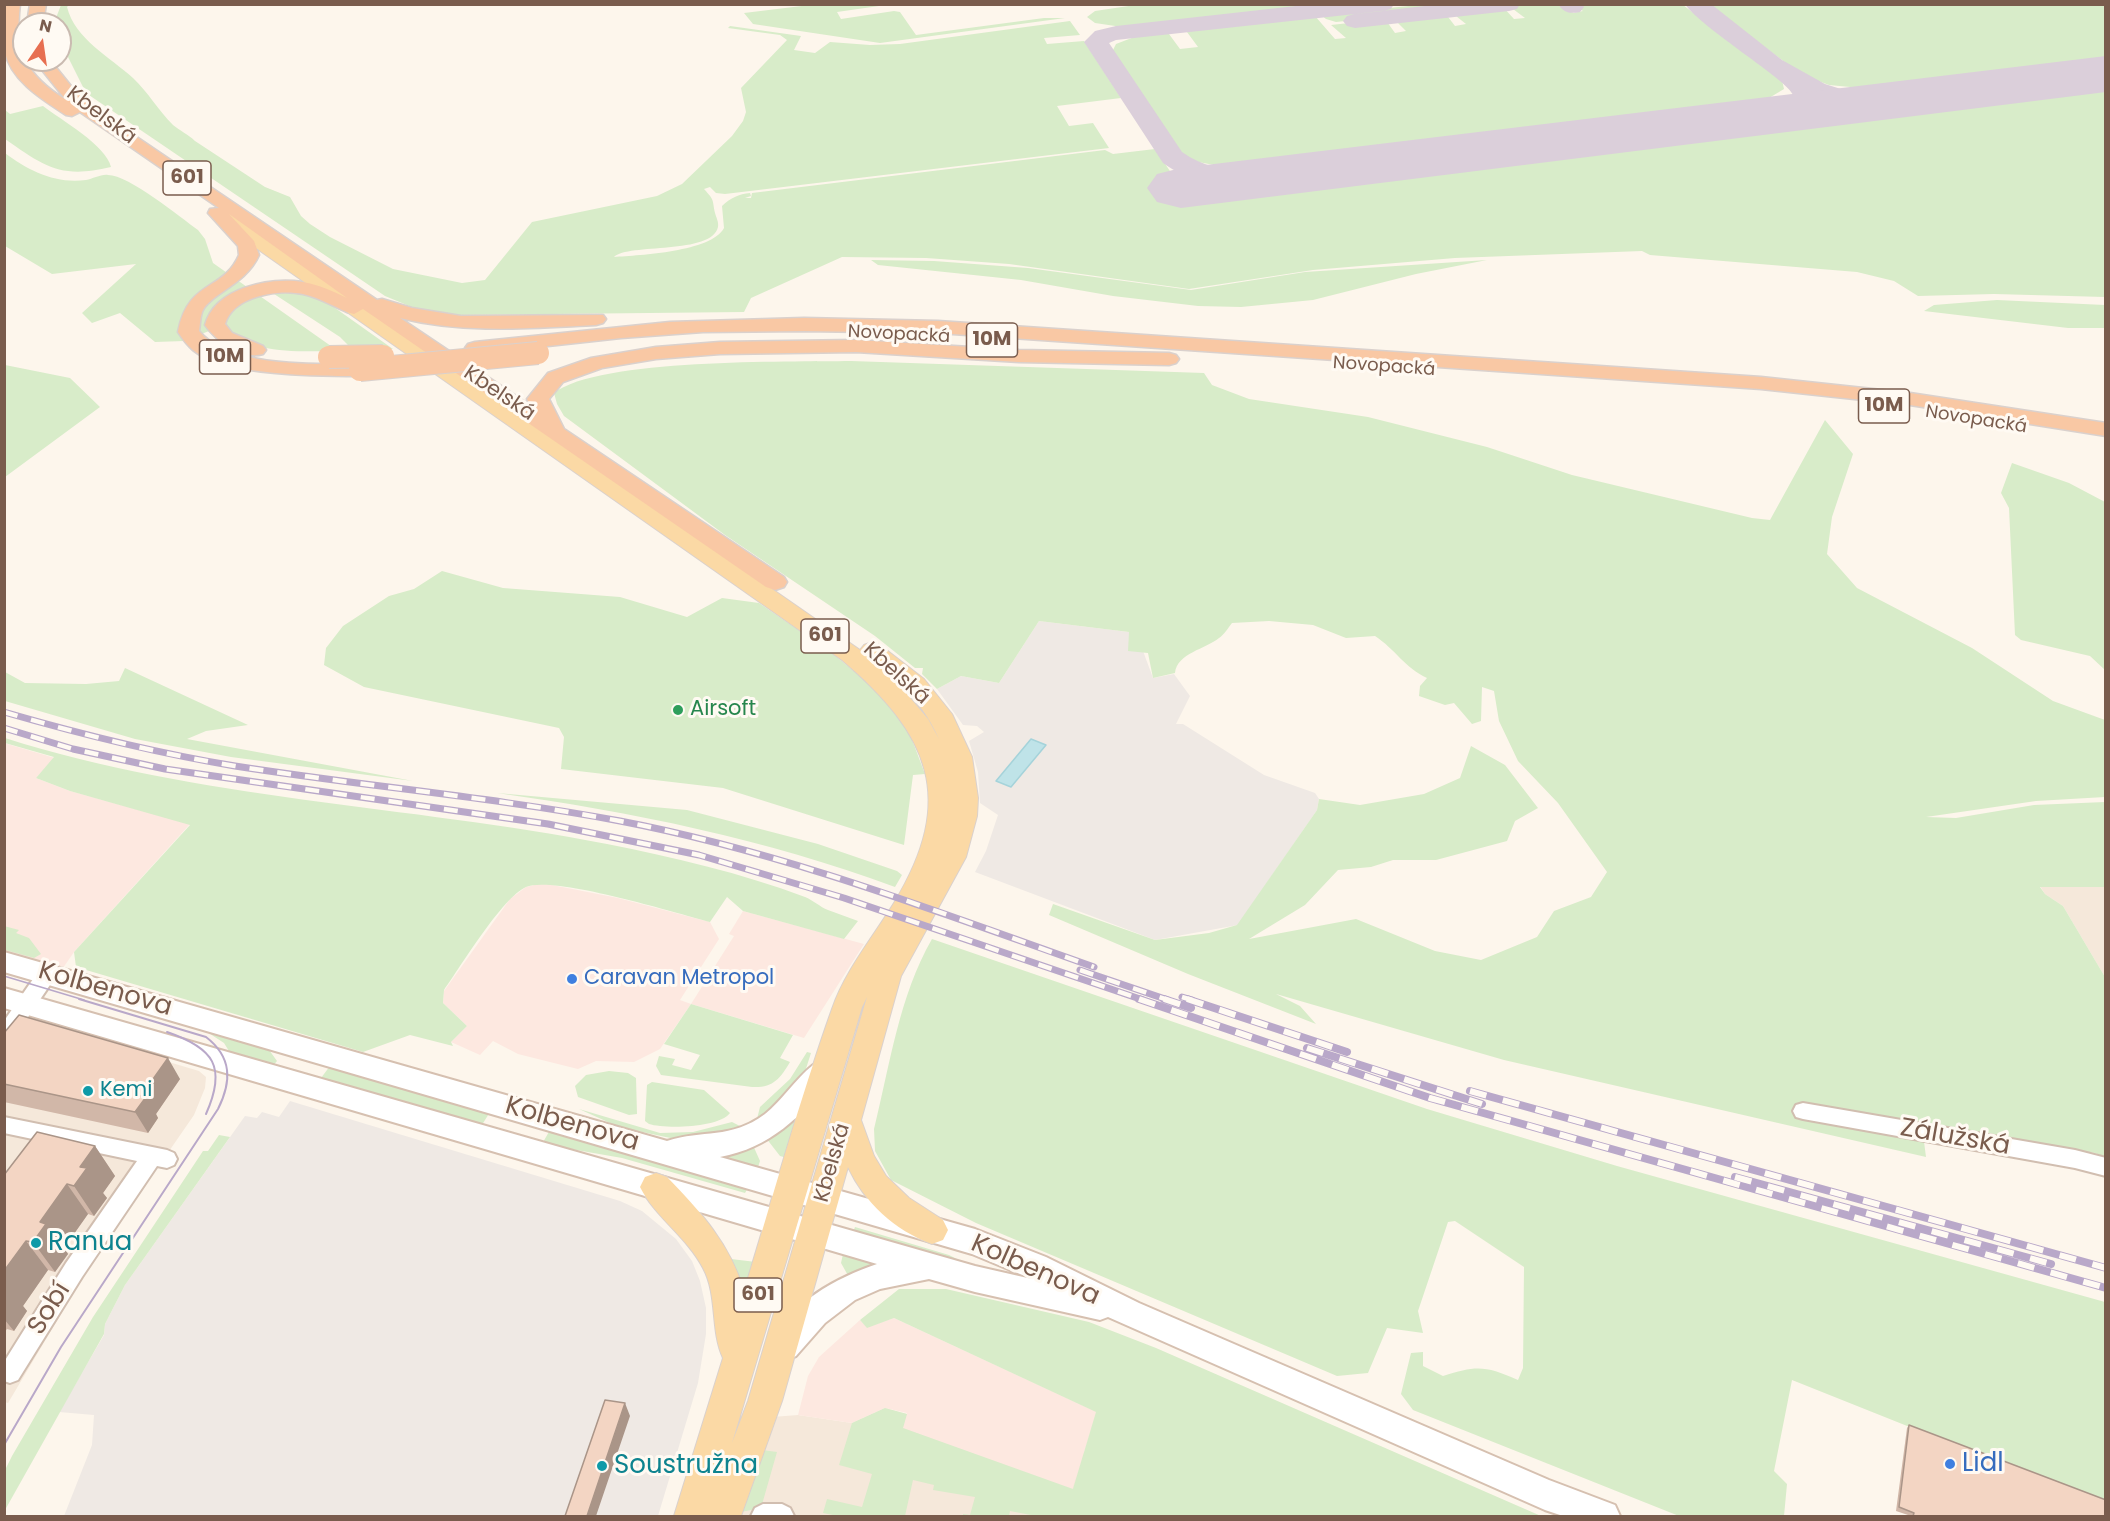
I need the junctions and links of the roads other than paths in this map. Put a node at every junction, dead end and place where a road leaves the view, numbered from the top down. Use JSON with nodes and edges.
{"nodes":[{"id":1,"x":12,"y":4,"type":"edge"},
{"id":2,"x":36,"y":72,"type":"edge"},
{"id":3,"x":51,"y":72,"type":"edge"},
{"id":4,"x":65,"y":72,"type":"edge"},
{"id":5,"x":79,"y":110,"type":"junction"},
{"id":6,"x":225,"y":218,"type":"junction"},
{"id":7,"x":353,"y":299,"type":"junction"},
{"id":8,"x":876,"y":325,"type":"junction"},
{"id":9,"x":1323,"y":362,"type":"junction"},
{"id":10,"x":2106,"y":430,"type":"edge"},
{"id":11,"x":2106,"y":441,"type":"edge"},
{"id":12,"x":572,"y":444,"type":"junction"},
{"id":13,"x":775,"y":582,"type":"joint"},
{"id":14,"x":4,"y":962,"type":"edge"},
{"id":15,"x":47,"y":974,"type":"junction"},
{"id":16,"x":15,"y":1001,"type":"edge"},
{"id":17,"x":4,"y":1037,"type":"edge"},
{"id":18,"x":827,"y":1066,"type":"junction"},
{"id":19,"x":1803,"y":1111,"type":"dead end"},
{"id":20,"x":846,"y":1120,"type":"junction"},
{"id":21,"x":4,"y":1125,"type":"edge"},
{"id":22,"x":660,"y":1151,"type":"junction"},
{"id":23,"x":2106,"y":1167,"type":"edge"},
{"id":24,"x":656,"y":1187,"type":"junction"},
{"id":25,"x":790,"y":1188,"type":"junction"},
{"id":26,"x":823,"y":1198,"type":"junction"},
{"id":27,"x":780,"y":1223,"type":"junction"},
{"id":28,"x":932,"y":1230,"type":"junction"},
{"id":29,"x":814,"y":1232,"type":"junction"},
{"id":30,"x":935,"y":1268,"type":"junction"},
{"id":31,"x":1129,"y":1314,"type":"junction"},
{"id":32,"x":777,"y":1357,"type":"junction"},
{"id":33,"x":736,"y":1367,"type":"junction"},
{"id":34,"x":10,"y":1373,"type":"dead end"},
{"id":35,"x":692,"y":1516,"type":"edge"},
{"id":36,"x":723,"y":1516,"type":"edge"},
{"id":37,"x":763,"y":1516,"type":"edge"},
{"id":38,"x":782,"y":1516,"type":"edge"},
{"id":39,"x":1604,"y":1516,"type":"edge"}],
"edges":[{"from":1,"to":5,"type":"highway"},
{"from":2,"to":5,"type":"highway","name":"Kbelská","number":"601"},
{"from":3,"to":5,"type":"highway","name":"Kbelská","number":"601"},
{"from":4,"to":5,"type":"highway"},
{"from":5,"to":6,"type":"highway","name":"Kbelská","number":"601"},
{"from":5,"to":7,"type":"highway","name":"Kbelská","number":"601"},
{"from":6,"to":7,"type":"main road","name":"Kbelská","number":"601"},
{"from":6,"to":9,"type":"highway","name":"Novopacká","number":"10M","bridge":true},
{"from":7,"to":8,"type":"highway","number":"10M"},
{"from":7,"to":8,"type":"highway","number":"10M","bridge":true},
{"from":7,"to":12,"type":"highway","name":"Kbelská","number":"601"},
{"from":7,"to":18,"type":"main road","name":"Kbelská","number":"601"},
{"from":8,"to":10,"type":"highway","name":"Novopacká","number":"10M"},
{"from":9,"to":11,"type":"highway","name":"Novopacká","number":"10M"},
{"from":9,"to":12,"type":"highway","number":"10M"},
{"from":12,"to":13,"type":"highway","name":"Kbelská","number":"601"},
{"from":13,"to":20,"type":"main road","name":"Kbelská","number":"601"},
{"from":14,"to":15,"type":"main road","name":"Kolbenova"},
{"from":15,"to":16,"type":"street"},
{"from":15,"to":22,"type":"main road","name":"Kolbenova"},
{"from":16,"to":17,"type":"street"},
{"from":16,"to":24,"type":"main road","name":"Kolbenova"},
{"from":18,"to":22,"type":"main road"},
{"from":18,"to":25,"type":"main road","name":"Kbelská","number":"601"},
{"from":19,"to":23,"type":"street","name":"Zálužská"},
{"from":20,"to":26,"type":"main road","name":"Kbelská","number":"601"},
{"from":20,"to":28,"type":"main road"},
{"from":21,"to":34,"type":"street","name":"Sobí"},
{"from":22,"to":25,"type":"main road","name":"Kolbenova"},
{"from":24,"to":27,"type":"main road","name":"Kolbenova"},
{"from":24,"to":33,"type":"main road"},
{"from":25,"to":26,"type":"main road","name":"Kolbenova"},
{"from":25,"to":27,"type":"main road","name":"Kbelská","number":"601"},
{"from":26,"to":28,"type":"main road","name":"Kolbenova"},
{"from":26,"to":29,"type":"main road","name":"Kbelská","number":"601"},
{"from":27,"to":29,"type":"main road","name":"Kolbenova"},
{"from":27,"to":33,"type":"main road","name":"Kbelská","number":"601"},
{"from":28,"to":31,"type":"main road","name":"Kolbenova"},
{"from":29,"to":30,"type":"main road","name":"Kolbenova"},
{"from":29,"to":32,"type":"main road","name":"Kbelská","number":"601"},
{"from":30,"to":31,"type":"main road","name":"Kolbenova"},
{"from":30,"to":32,"type":"main road"},
{"from":31,"to":39,"type":"main road","name":"Kolbenova"},
{"from":32,"to":36,"type":"main road","name":"Kbelská","number":"601"},
{"from":33,"to":35,"type":"main road","name":"Kbelská","number":"601"},
{"from":37,"to":38,"type":"street"}]}
